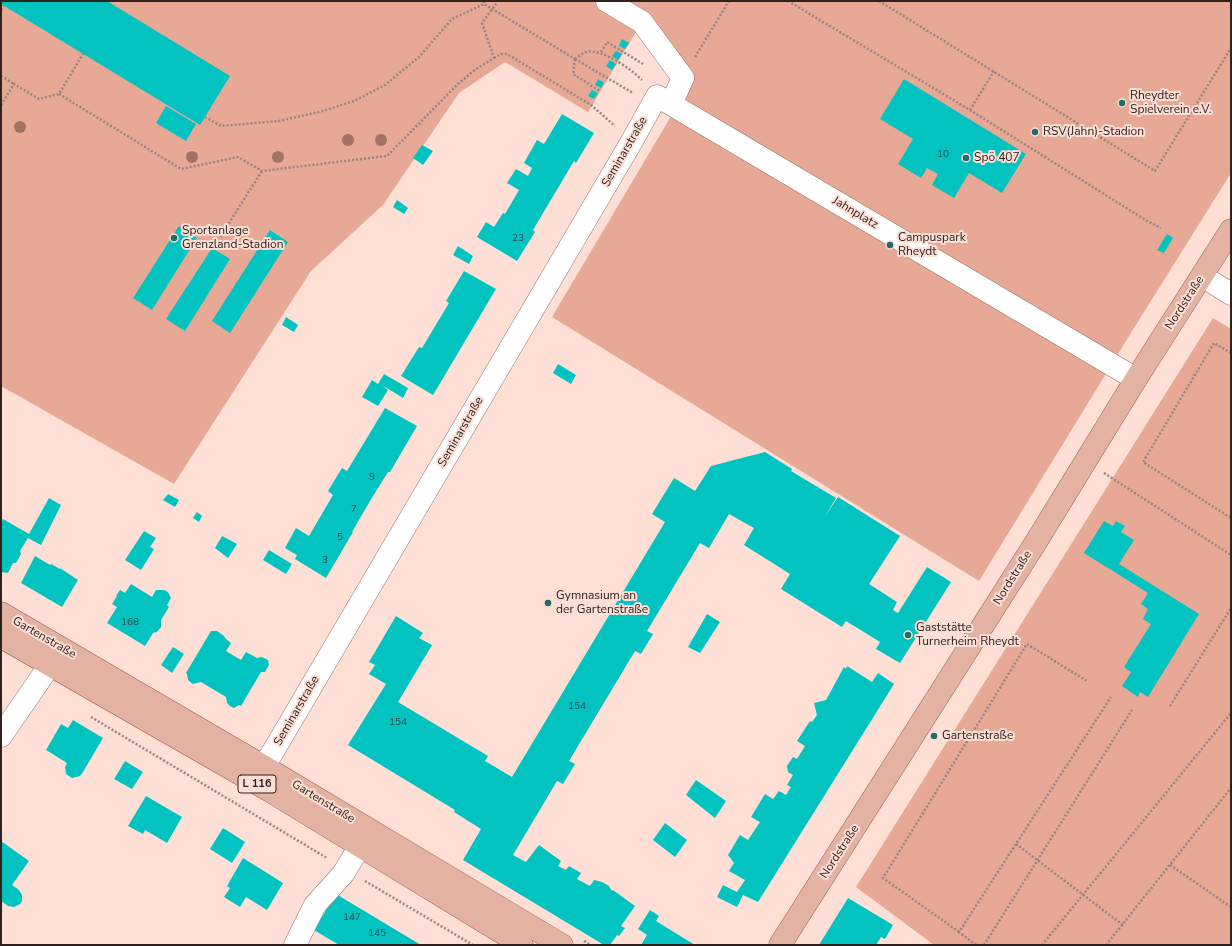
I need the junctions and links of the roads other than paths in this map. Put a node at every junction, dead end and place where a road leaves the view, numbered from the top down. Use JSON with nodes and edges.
{"nodes":[{"id":1,"x":607,"y":1,"type":"edge"},
{"id":2,"x":660,"y":101,"type":"junction"},
{"id":3,"x":1231,"y":230,"type":"edge"},
{"id":4,"x":1202,"y":276,"type":"junction"},
{"id":5,"x":1231,"y":294,"type":"edge"},
{"id":6,"x":1136,"y":379,"type":"junction"},
{"id":7,"x":1,"y":613,"type":"edge"},
{"id":8,"x":1,"y":637,"type":"edge"},
{"id":9,"x":50,"y":664,"type":"junction"},
{"id":10,"x":1,"y":736,"type":"edge"},
{"id":11,"x":263,"y":766,"type":"junction"},
{"id":12,"x":360,"y":846,"type":"junction"},
{"id":13,"x":295,"y":945,"type":"edge"},
{"id":14,"x":522,"y":945,"type":"edge"},
{"id":15,"x":562,"y":945,"type":"edge"},
{"id":16,"x":780,"y":945,"type":"edge"}],
"edges":[{"from":1,"to":2,"type":"street","name":"Seminarstraße"},
{"from":2,"to":6,"type":"street","name":"Jahnplatz"},
{"from":2,"to":11,"type":"street","name":"Seminarstraße"},
{"from":3,"to":4,"type":"main road","name":"Nordstraße"},
{"from":4,"to":5,"type":"street"},
{"from":4,"to":6,"type":"main road","name":"Nordstraße"},
{"from":6,"to":16,"type":"main road","name":"Nordstraße"},
{"from":7,"to":11,"type":"main road","name":"Gartenstraße","number":"L 116"},
{"from":8,"to":9,"type":"main road","name":"Gartenstraße","number":"L 116"},
{"from":9,"to":10,"type":"street"},
{"from":9,"to":12,"type":"main road","name":"Gartenstraße","number":"L 116"},
{"from":11,"to":15,"type":"main road","name":"Gartenstraße","number":"L 116"},
{"from":12,"to":13,"type":"street"},
{"from":12,"to":14,"type":"main road","name":"Gartenstraße","number":"L 116"}]}
